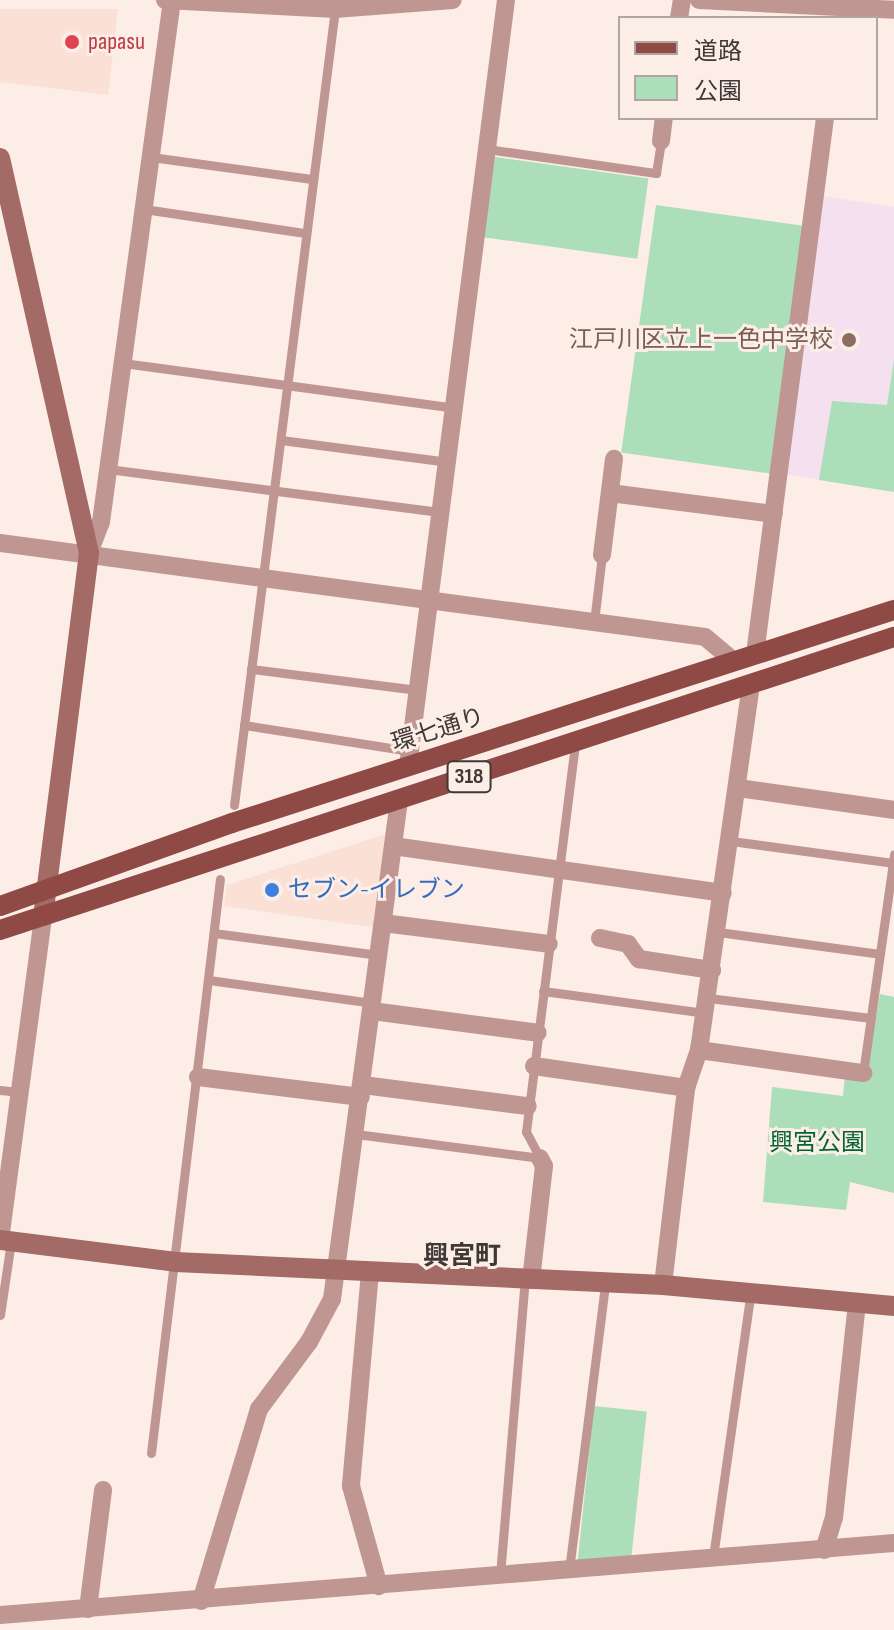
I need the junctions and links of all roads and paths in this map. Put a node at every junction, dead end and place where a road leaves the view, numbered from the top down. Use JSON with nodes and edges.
{"nodes":[{"id":1,"x":165,"y":0,"type":"edge"},
{"id":2,"x":172,"y":0,"type":"edge"},
{"id":3,"x":506,"y":0,"type":"edge"},
{"id":4,"x":699,"y":0,"type":"edge"},
{"id":5,"x":441,"y":1,"type":"edge"},
{"id":6,"x":241,"y":2,"type":"edge"},
{"id":7,"x":335,"y":9,"type":"junction"},
{"id":8,"x":894,"y":10,"type":"edge"},
{"id":9,"x":838,"y":13,"type":"edge"},
{"id":10,"x":664,"y":120,"type":"edge"},
{"id":11,"x":825,"y":120,"type":"edge"},
{"id":12,"x":661,"y":141,"type":"joint"},
{"id":13,"x":487,"y":149,"type":"junction"},
{"id":14,"x":151,"y":157,"type":"junction"},
{"id":15,"x":0,"y":158,"type":"edge"},
{"id":16,"x":312,"y":179,"type":"junction"},
{"id":17,"x":144,"y":209,"type":"junction"},
{"id":18,"x":305,"y":233,"type":"junction"},
{"id":19,"x":123,"y":363,"type":"junction"},
{"id":20,"x":288,"y":387,"type":"junction"},
{"id":21,"x":454,"y":408,"type":"junction"},
{"id":22,"x":281,"y":440,"type":"junction"},
{"id":23,"x":614,"y":459,"type":"dead end"},
{"id":24,"x":447,"y":462,"type":"junction"},
{"id":25,"x":108,"y":469,"type":"junction"},
{"id":26,"x":274,"y":490,"type":"junction"},
{"id":27,"x":610,"y":493,"type":"junction"},
{"id":28,"x":441,"y":512,"type":"junction"},
{"id":29,"x":774,"y":514,"type":"junction"},
{"id":30,"x":0,"y":543,"type":"edge"},
{"id":31,"x":89,"y":553,"type":"junction"},
{"id":32,"x":602,"y":555,"type":"joint"},
{"id":33,"x":263,"y":577,"type":"junction"},
{"id":34,"x":429,"y":600,"type":"junction"},
{"id":35,"x":894,"y":610,"type":"edge"},
{"id":36,"x":594,"y":622,"type":"junction"},
{"id":37,"x":891,"y":642,"type":"edge"},
{"id":38,"x":755,"y":654,"type":"junction"},
{"id":39,"x":734,"y":661,"type":"junction"},
{"id":40,"x":251,"y":669,"type":"junction"},
{"id":41,"x":751,"y":684,"type":"junction"},
{"id":42,"x":418,"y":690,"type":"junction"},
{"id":43,"x":244,"y":725,"type":"junction"},
{"id":44,"x":575,"y":741,"type":"junction"},
{"id":45,"x":409,"y":758,"type":"junction"},
{"id":46,"x":738,"y":788,"type":"junction"},
{"id":47,"x":399,"y":800,"type":"junction"},
{"id":48,"x":234,"y":805,"type":"dead end"},
{"id":49,"x":894,"y":810,"type":"edge"},
{"id":50,"x":731,"y":841,"type":"junction"},
{"id":51,"x":393,"y":846,"type":"junction"},
{"id":52,"x":893,"y":859,"type":"edge"},
{"id":53,"x":558,"y":871,"type":"junction"},
{"id":54,"x":220,"y":879,"type":"dead end"},
{"id":55,"x":47,"y":890,"type":"junction"},
{"id":56,"x":723,"y":893,"type":"junction"},
{"id":57,"x":0,"y":897,"type":"edge"},
{"id":58,"x":0,"y":906,"type":"edge"},
{"id":59,"x":43,"y":916,"type":"junction"},
{"id":60,"x":383,"y":923,"type":"junction"},
{"id":61,"x":0,"y":930,"type":"edge"},
{"id":62,"x":718,"y":932,"type":"junction"},
{"id":63,"x":214,"y":933,"type":"junction"},
{"id":64,"x":600,"y":938,"type":"dead end"},
{"id":65,"x":0,"y":939,"type":"edge"},
{"id":66,"x":549,"y":944,"type":"junction"},
{"id":67,"x":880,"y":954,"type":"junction"},
{"id":68,"x":379,"y":955,"type":"junction"},
{"id":69,"x":712,"y":970,"type":"junction"},
{"id":70,"x":209,"y":980,"type":"junction"},
{"id":71,"x":543,"y":991,"type":"junction"},
{"id":72,"x":706,"y":1006,"type":"junction"},
{"id":73,"x":372,"y":1007,"type":"junction"},
{"id":74,"x":871,"y":1018,"type":"junction"},
{"id":75,"x":538,"y":1033,"type":"junction"},
{"id":76,"x":699,"y":1050,"type":"junction"},
{"id":77,"x":534,"y":1066,"type":"junction"},
{"id":78,"x":863,"y":1073,"type":"joint"},
{"id":79,"x":198,"y":1077,"type":"junction"},
{"id":80,"x":686,"y":1088,"type":"junction"},
{"id":81,"x":9,"y":1091,"type":"edge"},
{"id":82,"x":362,"y":1091,"type":"junction"},
{"id":83,"x":528,"y":1106,"type":"junction"},
{"id":84,"x":356,"y":1134,"type":"junction"},
{"id":85,"x":540,"y":1158,"type":"junction"},
{"id":86,"x":4,"y":1240,"type":"edge"},
{"id":87,"x":176,"y":1262,"type":"junction"},
{"id":88,"x":338,"y":1272,"type":"junction"},
{"id":89,"x":370,"y":1272,"type":"junction"},
{"id":90,"x":528,"y":1280,"type":"junction"},
{"id":91,"x":605,"y":1284,"type":"junction"},
{"id":92,"x":663,"y":1285,"type":"junction"},
{"id":93,"x":751,"y":1291,"type":"junction"},
{"id":94,"x":857,"y":1303,"type":"junction"},
{"id":95,"x":894,"y":1306,"type":"edge"},
{"id":96,"x":0,"y":1315,"type":"edge"},
{"id":97,"x":151,"y":1453,"type":"dead end"},
{"id":98,"x":103,"y":1490,"type":"dead end"},
{"id":99,"x":894,"y":1543,"type":"edge"},
{"id":100,"x":824,"y":1550,"type":"junction"},
{"id":101,"x":712,"y":1561,"type":"junction"},
{"id":102,"x":569,"y":1572,"type":"junction"},
{"id":103,"x":500,"y":1579,"type":"junction"},
{"id":104,"x":379,"y":1586,"type":"junction"},
{"id":105,"x":201,"y":1601,"type":"junction"},
{"id":106,"x":88,"y":1609,"type":"junction"},
{"id":107,"x":0,"y":1615,"type":"edge"}],
"edges":[{"from":1,"to":2,"type":"street"},
{"from":2,"to":6,"type":"street"},
{"from":2,"to":14,"type":"street"},
{"from":3,"to":13,"type":"street"},
{"from":4,"to":9,"type":"street"},
{"from":5,"to":7,"type":"street"},
{"from":6,"to":7,"type":"street"},
{"from":7,"to":16,"type":"lane"},
{"from":8,"to":9,"type":"street"},
{"from":10,"to":12,"type":"street"},
{"from":11,"to":29,"type":"street"},
{"from":12,"to":13,"type":"lane"},
{"from":13,"to":21,"type":"street"},
{"from":14,"to":16,"type":"lane"},
{"from":14,"to":17,"type":"street"},
{"from":15,"to":31,"type":"street"},
{"from":16,"to":18,"type":"lane"},
{"from":17,"to":18,"type":"lane"},
{"from":17,"to":19,"type":"street"},
{"from":18,"to":20,"type":"lane"},
{"from":19,"to":20,"type":"lane"},
{"from":19,"to":25,"type":"street"},
{"from":20,"to":21,"type":"lane"},
{"from":20,"to":22,"type":"lane"},
{"from":21,"to":24,"type":"street"},
{"from":22,"to":24,"type":"lane"},
{"from":22,"to":26,"type":"lane"},
{"from":23,"to":27,"type":"street"},
{"from":24,"to":28,"type":"street"},
{"from":25,"to":26,"type":"lane"},
{"from":25,"to":31,"type":"street"},
{"from":26,"to":28,"type":"lane"},
{"from":26,"to":33,"type":"lane"},
{"from":27,"to":29,"type":"street"},
{"from":27,"to":32,"type":"street"},
{"from":28,"to":34,"type":"street"},
{"from":29,"to":38,"type":"street"},
{"from":30,"to":31,"type":"street"},
{"from":31,"to":33,"type":"street"},
{"from":31,"to":55,"type":"street"},
{"from":32,"to":36,"type":"lane"},
{"from":33,"to":34,"type":"street"},
{"from":33,"to":40,"type":"lane"},
{"from":34,"to":36,"type":"street"},
{"from":34,"to":42,"type":"street"},
{"from":35,"to":38,"type":"main road","name":"環七通り","number":"318"},
{"from":36,"to":39,"type":"street"},
{"from":37,"to":41,"type":"main road","number":"318"},
{"from":38,"to":39,"type":"main road","name":"環七通り","number":"318"},
{"from":39,"to":45,"type":"main road","name":"環七通り","number":"318"},
{"from":40,"to":42,"type":"lane"},
{"from":40,"to":43,"type":"lane"},
{"from":41,"to":44,"type":"main road","number":"318"},
{"from":41,"to":46,"type":"street"},
{"from":42,"to":45,"type":"street"},
{"from":43,"to":45,"type":"lane"},
{"from":43,"to":48,"type":"lane"},
{"from":44,"to":47,"type":"main road","number":"318"},
{"from":44,"to":53,"type":"lane"},
{"from":45,"to":55,"type":"main road","name":"環七通り","number":"318"},
{"from":46,"to":49,"type":"street"},
{"from":46,"to":50,"type":"street"},
{"from":47,"to":51,"type":"street"},
{"from":47,"to":59,"type":"main road","number":"318"},
{"from":50,"to":52,"type":"lane"},
{"from":50,"to":56,"type":"street"},
{"from":51,"to":53,"type":"street"},
{"from":51,"to":60,"type":"street"},
{"from":52,"to":67,"type":"lane"},
{"from":53,"to":56,"type":"street"},
{"from":53,"to":66,"type":"lane"},
{"from":54,"to":63,"type":"lane"},
{"from":55,"to":57,"type":"main road"},
{"from":55,"to":58,"type":"main road","name":"環七通り","number":"318"},
{"from":55,"to":59,"type":"street"},
{"from":56,"to":62,"type":"street"},
{"from":59,"to":61,"type":"main road","number":"318"},
{"from":59,"to":65,"type":"main road"},
{"from":59,"to":81,"type":"street"},
{"from":60,"to":66,"type":"street"},
{"from":60,"to":68,"type":"street"},
{"from":62,"to":67,"type":"lane"},
{"from":62,"to":69,"type":"street"},
{"from":63,"to":68,"type":"lane"},
{"from":63,"to":70,"type":"lane"},
{"from":64,"to":69,"type":"street"},
{"from":66,"to":71,"type":"lane"},
{"from":67,"to":74,"type":"lane"},
{"from":68,"to":73,"type":"street"},
{"from":69,"to":72,"type":"street"},
{"from":70,"to":73,"type":"lane"},
{"from":70,"to":79,"type":"lane"},
{"from":71,"to":72,"type":"lane"},
{"from":71,"to":75,"type":"lane"},
{"from":72,"to":74,"type":"lane"},
{"from":72,"to":76,"type":"street"},
{"from":73,"to":75,"type":"street"},
{"from":73,"to":82,"type":"street"},
{"from":74,"to":78,"type":"lane"},
{"from":75,"to":77,"type":"lane"},
{"from":76,"to":78,"type":"street"},
{"from":76,"to":80,"type":"street"},
{"from":77,"to":80,"type":"street"},
{"from":77,"to":83,"type":"lane"},
{"from":79,"to":82,"type":"street"},
{"from":79,"to":87,"type":"lane"},
{"from":80,"to":92,"type":"street"},
{"from":81,"to":86,"type":"street"},
{"from":82,"to":83,"type":"street"},
{"from":82,"to":84,"type":"street"},
{"from":83,"to":85,"type":"lane"},
{"from":84,"to":85,"type":"lane"},
{"from":84,"to":88,"type":"street"},
{"from":85,"to":90,"type":"street"},
{"from":86,"to":87,"type":"street"},
{"from":86,"to":96,"type":"lane"},
{"from":87,"to":88,"type":"street"},
{"from":87,"to":97,"type":"lane"},
{"from":88,"to":89,"type":"street"},
{"from":88,"to":105,"type":"street"},
{"from":89,"to":90,"type":"street"},
{"from":89,"to":104,"type":"street"},
{"from":90,"to":91,"type":"street"},
{"from":90,"to":103,"type":"lane"},
{"from":91,"to":92,"type":"street"},
{"from":91,"to":102,"type":"lane"},
{"from":92,"to":93,"type":"street"},
{"from":93,"to":94,"type":"street"},
{"from":93,"to":101,"type":"lane"},
{"from":94,"to":95,"type":"street"},
{"from":94,"to":100,"type":"street"},
{"from":98,"to":106,"type":"street"},
{"from":99,"to":100,"type":"street"},
{"from":100,"to":101,"type":"street"},
{"from":101,"to":102,"type":"street"},
{"from":102,"to":103,"type":"street"},
{"from":103,"to":104,"type":"street"},
{"from":104,"to":105,"type":"street"},
{"from":105,"to":106,"type":"street"},
{"from":106,"to":107,"type":"street"}]}
